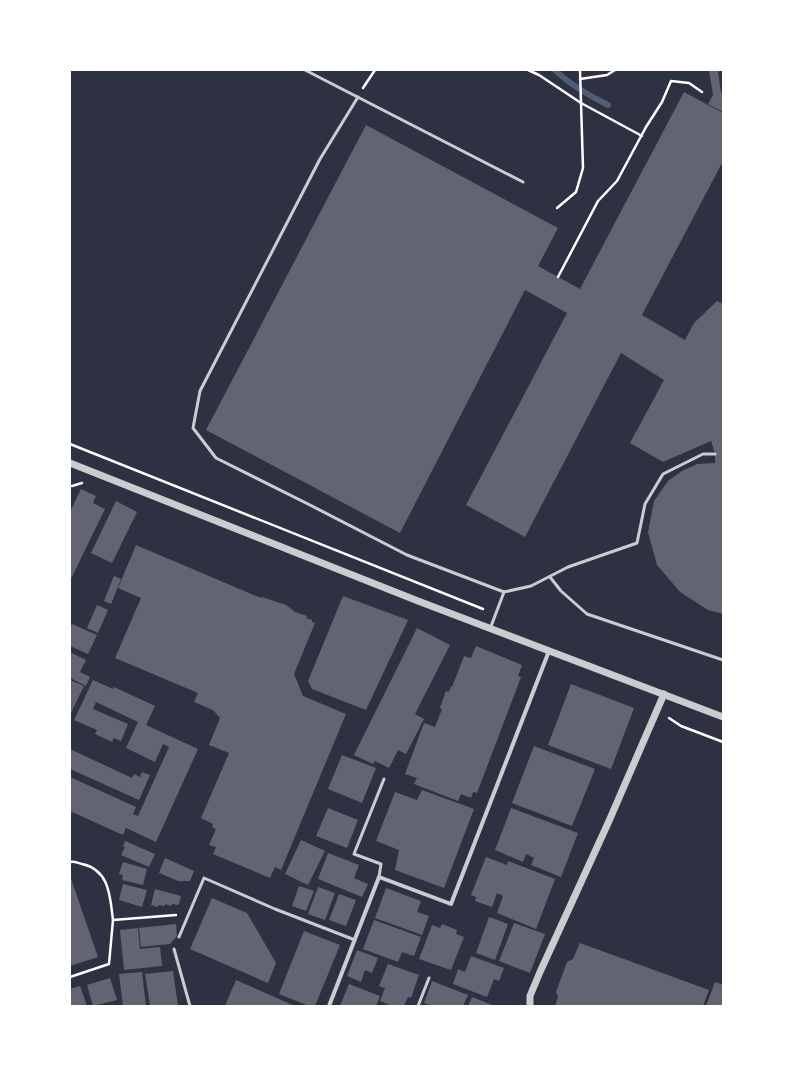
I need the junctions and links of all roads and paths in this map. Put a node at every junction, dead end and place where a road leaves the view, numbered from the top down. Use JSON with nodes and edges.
{"nodes":[{"id":1,"x":305,"y":70,"type":"edge"},
{"id":2,"x":375,"y":70,"type":"edge"},
{"id":3,"x":528,"y":70,"type":"edge"},
{"id":4,"x":580,"y":70,"type":"edge"},
{"id":5,"x":615,"y":70,"type":"edge"},
{"id":6,"x":580,"y":78,"type":"junction"},
{"id":7,"x":702,"y":92,"type":"dead end"},
{"id":8,"x":358,"y":97,"type":"junction"},
{"id":9,"x":581,"y":103,"type":"junction"},
{"id":10,"x":642,"y":136,"type":"junction"},
{"id":11,"x":523,"y":182,"type":"dead end"},
{"id":12,"x":557,"y":208,"type":"dead end"},
{"id":13,"x":558,"y":277,"type":"dead end"},
{"id":14,"x":70,"y":444,"type":"edge"},
{"id":15,"x":715,"y":454,"type":"dead end"},
{"id":16,"x":70,"y":463,"type":"edge"},
{"id":17,"x":550,"y":577,"type":"junction"},
{"id":18,"x":504,"y":592,"type":"junction"},
{"id":19,"x":496,"y":614,"type":"junction"},
{"id":20,"x":490,"y":629,"type":"junction"},
{"id":21,"x":549,"y":651,"type":"junction"},
{"id":22,"x":723,"y":660,"type":"edge"},
{"id":23,"x":664,"y":694,"type":"junction"},
{"id":24,"x":723,"y":717,"type":"edge"},
{"id":25,"x":384,"y":778,"type":"dead end"},
{"id":26,"x":70,"y":862,"type":"edge"},
{"id":27,"x":379,"y":877,"type":"junction"},
{"id":28,"x":188,"y":914,"type":"junction"},
{"id":29,"x":113,"y":920,"type":"junction"},
{"id":30,"x":179,"y":937,"type":"dead end"},
{"id":31,"x":355,"y":940,"type":"junction"},
{"id":32,"x":174,"y":949,"type":"dead end"},
{"id":33,"x":70,"y":977,"type":"edge"},
{"id":34,"x":428,"y":978,"type":"dead end"},
{"id":35,"x":190,"y":1006,"type":"edge"},
{"id":36,"x":329,"y":1006,"type":"edge"},
{"id":37,"x":418,"y":1006,"type":"edge"},
{"id":38,"x":530,"y":1006,"type":"edge"}],
"edges":[{"from":1,"to":8,"type":"lane"},
{"from":2,"to":8,"type":"path"},
{"from":3,"to":9,"type":"path"},
{"from":4,"to":6,"type":"path"},
{"from":5,"to":6,"type":"path"},
{"from":6,"to":9,"type":"path"},
{"from":7,"to":10,"type":"path"},
{"from":8,"to":11,"type":"lane"},
{"from":8,"to":18,"type":"lane"},
{"from":9,"to":10,"type":"path"},
{"from":9,"to":12,"type":"path"},
{"from":10,"to":13,"type":"path"},
{"from":14,"to":19,"type":"path"},
{"from":15,"to":17,"type":"lane"},
{"from":16,"to":20,"type":"street"},
{"from":17,"to":18,"type":"lane"},
{"from":17,"to":22,"type":"lane"},
{"from":18,"to":19,"type":"lane"},
{"from":19,"to":20,"type":"lane"},
{"from":20,"to":21,"type":"street"},
{"from":21,"to":23,"type":"street"},
{"from":21,"to":27,"type":"street"},
{"from":23,"to":24,"type":"street"},
{"from":23,"to":38,"type":"street"},
{"from":25,"to":27,"type":"lane"},
{"from":26,"to":29,"type":"path"},
{"from":27,"to":31,"type":"street"},
{"from":28,"to":29,"type":"path"},
{"from":28,"to":30,"type":"lane"},
{"from":28,"to":31,"type":"lane"},
{"from":29,"to":33,"type":"path"},
{"from":31,"to":36,"type":"street"},
{"from":32,"to":35,"type":"lane"},
{"from":34,"to":37,"type":"lane"}]}
